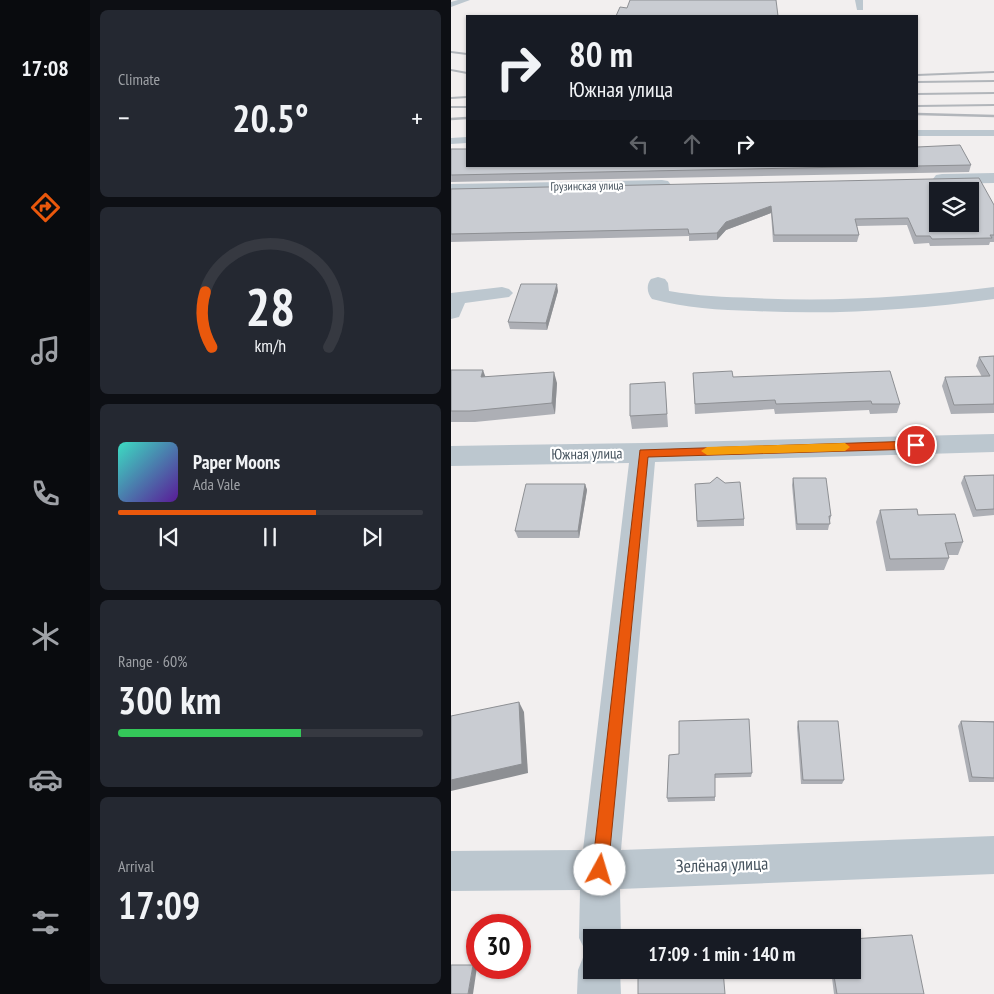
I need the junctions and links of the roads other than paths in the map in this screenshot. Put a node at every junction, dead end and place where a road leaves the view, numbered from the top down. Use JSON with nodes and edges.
{"nodes":[{"id":1,"x":466,"y":0,"type":"edge"},
{"id":2,"x":451,"y":5,"type":"edge"},
{"id":3,"x":918,"y":133,"type":"edge"},
{"id":4,"x":994,"y":133,"type":"edge"},
{"id":5,"x":466,"y":140,"type":"edge"},
{"id":6,"x":451,"y":141,"type":"edge"},
{"id":7,"x":994,"y":178,"type":"edge"},
{"id":8,"x":925,"y":180,"type":"edge"},
{"id":9,"x":678,"y":184,"type":"edge"},
{"id":10,"x":451,"y":189,"type":"edge"},
{"id":11,"x":658,"y":283,"type":"dead end"},
{"id":12,"x":994,"y":293,"type":"edge"},
{"id":13,"x":502,"y":294,"type":"dead end"},
{"id":14,"x":451,"y":312,"type":"edge"},
{"id":15,"x":994,"y":443,"type":"edge"},
{"id":16,"x":643,"y":453,"type":"junction"},
{"id":17,"x":451,"y":456,"type":"edge"},
{"id":18,"x":994,"y":855,"type":"edge"},
{"id":19,"x":600,"y":870,"type":"junction"},
{"id":20,"x":451,"y":871,"type":"edge"},
{"id":21,"x":599,"y":929,"type":"edge"},
{"id":22,"x":599,"y":979,"type":"edge"},
{"id":23,"x":599,"y":994,"type":"edge"}],
"edges":[{"from":1,"to":2,"type":"lane"},
{"from":3,"to":4,"type":"lane"},
{"from":5,"to":6,"type":"lane"},
{"from":7,"to":8,"type":"street"},
{"from":9,"to":10,"type":"street","name":"Грузинская улица"},
{"from":11,"to":12,"type":"street"},
{"from":13,"to":14,"type":"street"},
{"from":15,"to":16,"type":"street","name":"Южная улица"},
{"from":16,"to":17,"type":"street","name":"Южная улица"},
{"from":16,"to":19,"type":"street"},
{"from":18,"to":19,"type":"street","name":"Зелёная улица"},
{"from":19,"to":20,"type":"street","name":"Зелёная улица"},
{"from":19,"to":21,"type":"street"},
{"from":22,"to":23,"type":"street"}]}
